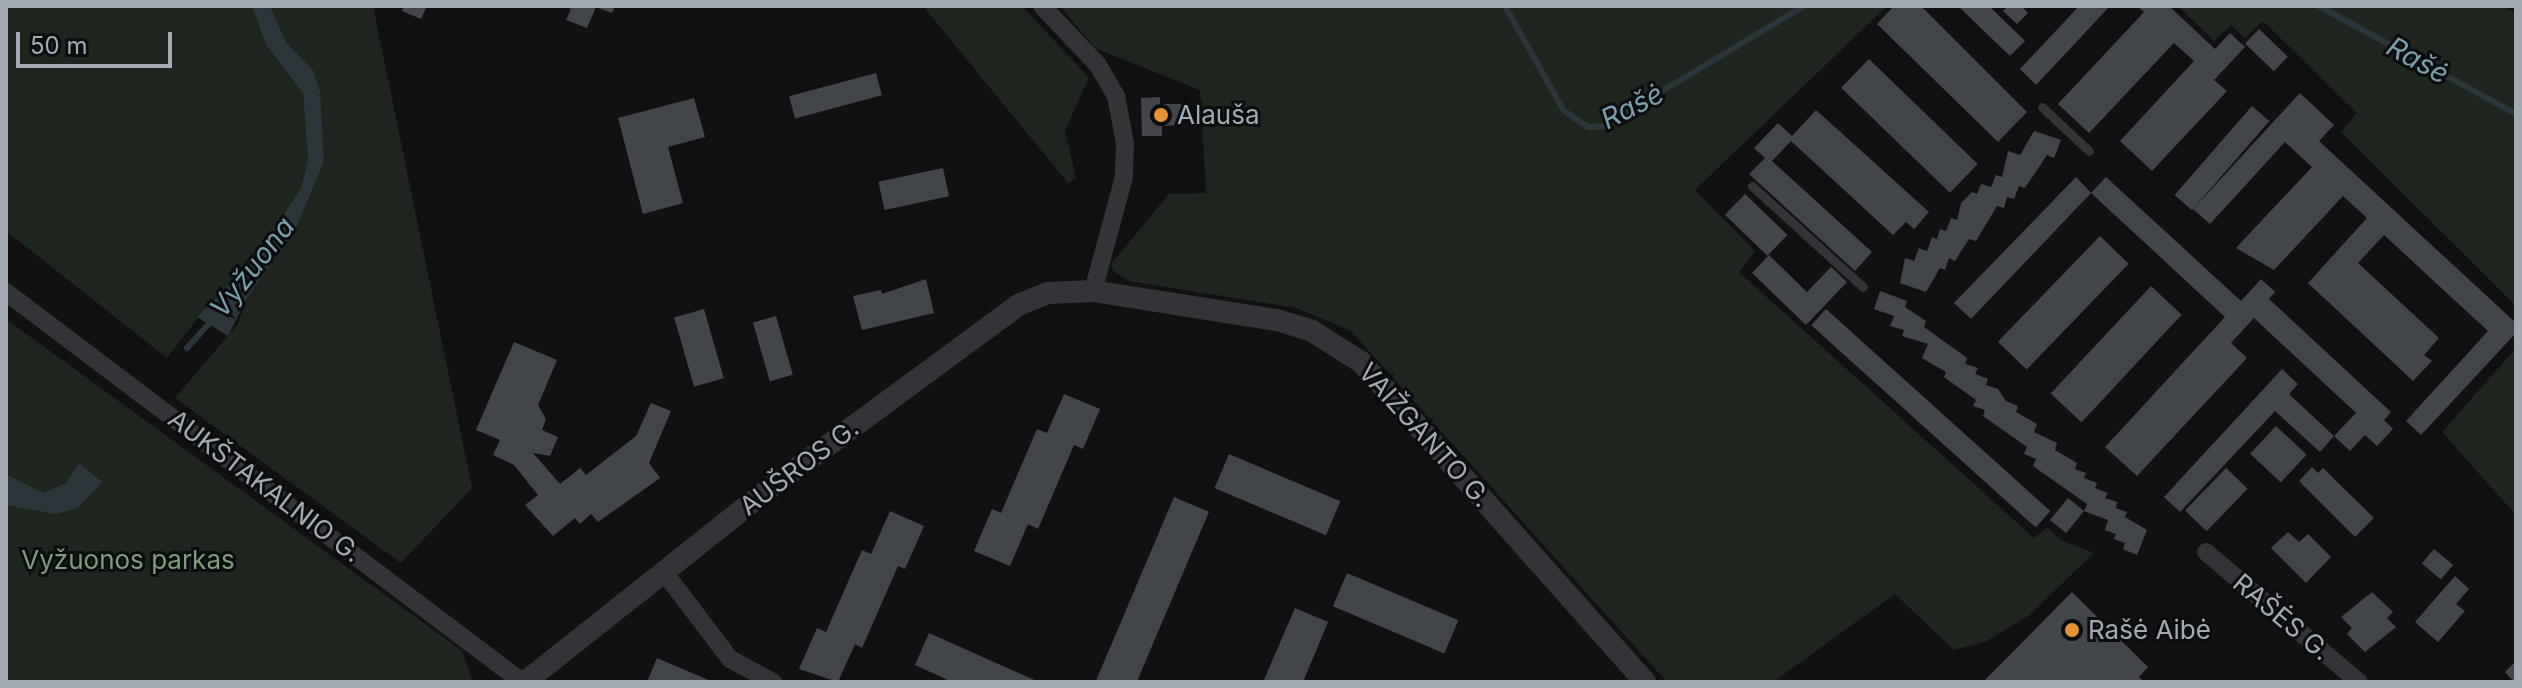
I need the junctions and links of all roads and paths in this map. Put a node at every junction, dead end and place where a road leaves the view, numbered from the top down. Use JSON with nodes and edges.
{"nodes":[{"id":1,"x":1042,"y":6,"type":"edge"},
{"id":2,"x":2042,"y":107,"type":"dead end"},
{"id":3,"x":2089,"y":151,"type":"dead end"},
{"id":4,"x":1752,"y":186,"type":"dead end"},
{"id":5,"x":1863,"y":287,"type":"dead end"},
{"id":6,"x":1093,"y":291,"type":"junction"},
{"id":7,"x":6,"y":292,"type":"edge"},
{"id":8,"x":2206,"y":552,"type":"dead end"},
{"id":9,"x":664,"y":572,"type":"junction"},
{"id":10,"x":524,"y":682,"type":"edge"},
{"id":11,"x":773,"y":682,"type":"edge"},
{"id":12,"x":1645,"y":682,"type":"edge"},
{"id":13,"x":2359,"y":682,"type":"edge"}],
"edges":[{"from":1,"to":6,"type":"street"},
{"from":2,"to":3,"type":"lane"},
{"from":4,"to":5,"type":"lane"},
{"from":6,"to":9,"type":"street","name":"AUŠROS G."},
{"from":6,"to":12,"type":"street","name":"VAIŽGANTO G."},
{"from":7,"to":10,"type":"street","name":"AUKŠTAKALNIO G."},
{"from":8,"to":13,"type":"street","name":"RAŠĖS G."},
{"from":9,"to":10,"type":"street","name":"AUŠROS G."},
{"from":9,"to":11,"type":"street"}]}
